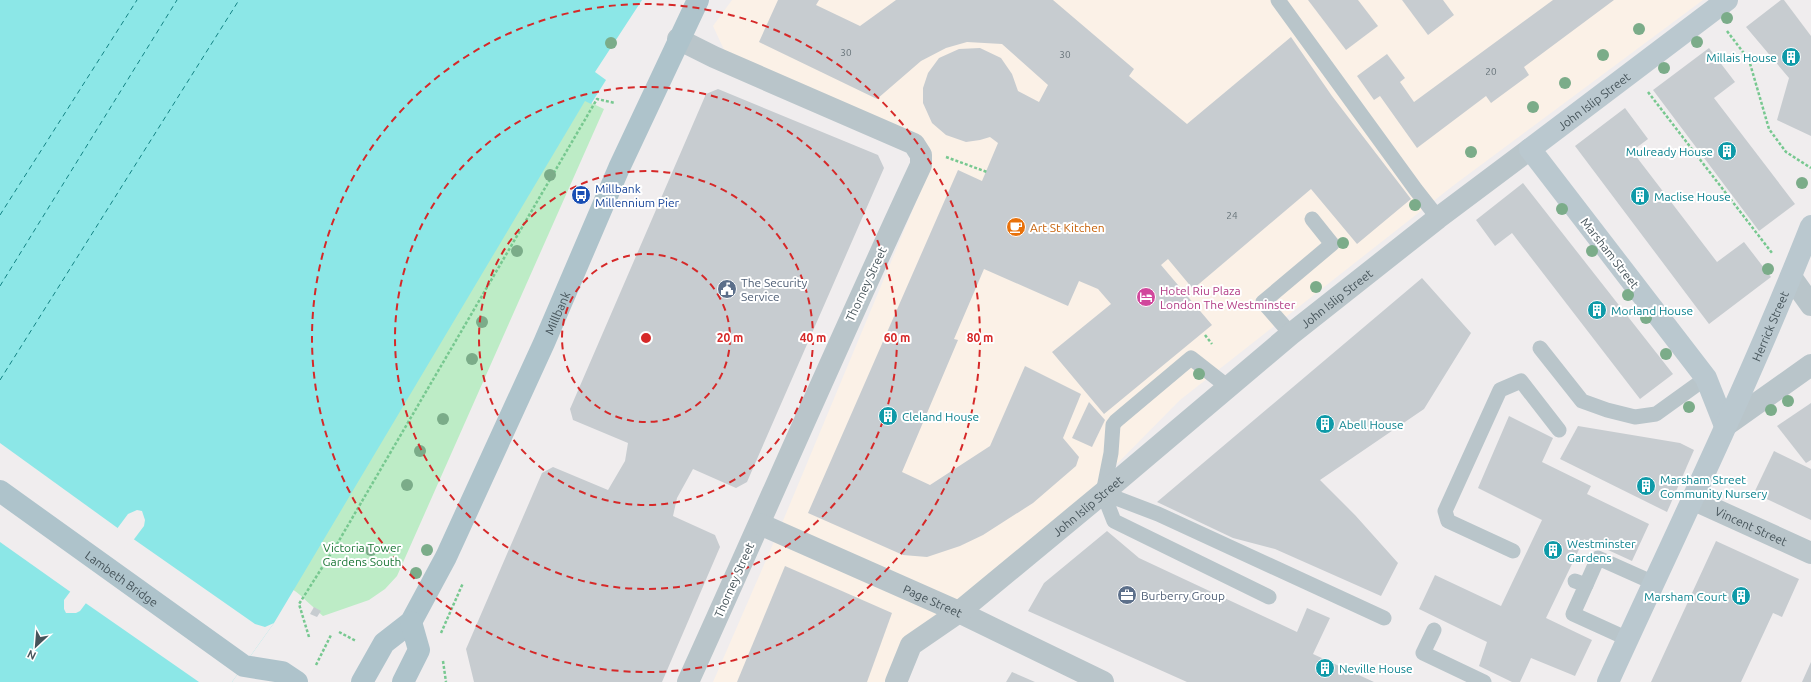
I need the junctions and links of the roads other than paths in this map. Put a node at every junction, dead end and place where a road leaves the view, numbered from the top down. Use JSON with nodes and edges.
{"nodes":[{"id":1,"x":698,"y":0,"type":"edge"},
{"id":2,"x":1278,"y":0,"type":"edge"},
{"id":3,"x":1720,"y":5,"type":"edge"},
{"id":4,"x":678,"y":40,"type":"junction"},
{"id":5,"x":1530,"y":149,"type":"junction"},
{"id":6,"x":1438,"y":218,"type":"junction"},
{"id":7,"x":1312,"y":219,"type":"dead end"},
{"id":8,"x":1811,"y":226,"type":"edge"},
{"id":9,"x":1791,"y":277,"type":"junction"},
{"id":10,"x":1811,"y":305,"type":"edge"},
{"id":11,"x":1291,"y":334,"type":"junction"},
{"id":12,"x":1540,"y":348,"type":"dead end"},
{"id":13,"x":1811,"y":366,"type":"edge"},
{"id":14,"x":1706,"y":378,"type":"junction"},
{"id":15,"x":1228,"y":387,"type":"junction"},
{"id":16,"x":1725,"y":426,"type":"junction"},
{"id":17,"x":1559,"y":430,"type":"dead end"},
{"id":18,"x":0,"y":491,"type":"edge"},
{"id":19,"x":1104,"y":493,"type":"junction"},
{"id":20,"x":1692,"y":499,"type":"junction"},
{"id":21,"x":760,"y":524,"type":"junction"},
{"id":22,"x":1513,"y":552,"type":"dead end"},
{"id":23,"x":1811,"y":553,"type":"edge"},
{"id":24,"x":1654,"y":583,"type":"junction"},
{"id":25,"x":1269,"y":596,"type":"dead end"},
{"id":26,"x":959,"y":612,"type":"junction"},
{"id":27,"x":1384,"y":618,"type":"dead end"},
{"id":28,"x":411,"y":622,"type":"junction"},
{"id":29,"x":1434,"y":630,"type":"dead end"},
{"id":30,"x":1628,"y":639,"type":"junction"},
{"id":31,"x":247,"y":674,"type":"edge"},
{"id":32,"x":305,"y":676,"type":"edge"},
{"id":33,"x":362,"y":682,"type":"edge"},
{"id":34,"x":403,"y":682,"type":"edge"},
{"id":35,"x":688,"y":682,"type":"edge"},
{"id":36,"x":896,"y":682,"type":"edge"},
{"id":37,"x":1102,"y":682,"type":"edge"},
{"id":38,"x":1484,"y":682,"type":"edge"},
{"id":39,"x":1608,"y":682,"type":"edge"}],
"edges":[{"from":1,"to":4,"type":"main road","name":"Millbank"},
{"from":2,"to":6,"type":"lane"},
{"from":3,"to":5,"type":"main road","name":"John Islip Street"},
{"from":4,"to":21,"type":"street","name":"Thorney Street"},
{"from":4,"to":28,"type":"main road","name":"Millbank"},
{"from":5,"to":6,"type":"street","name":"John Islip Street"},
{"from":5,"to":14,"type":"main road","name":"Marsham Street"},
{"from":6,"to":11,"type":"street","name":"John Islip Street"},
{"from":7,"to":11,"type":"lane"},
{"from":8,"to":9,"type":"main road","name":"Herrick Street"},
{"from":9,"to":10,"type":"street"},
{"from":9,"to":16,"type":"main road","name":"Herrick Street"},
{"from":11,"to":15,"type":"street","name":"John Islip Street"},
{"from":12,"to":14,"type":"lane"},
{"from":13,"to":16,"type":"street"},
{"from":14,"to":16,"type":"main road","name":"Marsham Street"},
{"from":15,"to":19,"type":"street","name":"John Islip Street"},
{"from":15,"to":19,"type":"lane"},
{"from":16,"to":20,"type":"main road"},
{"from":17,"to":22,"type":"lane"},
{"from":18,"to":31,"type":"main road","name":"Lambeth Bridge"},
{"from":19,"to":25,"type":"lane"},
{"from":19,"to":26,"type":"street","name":"John Islip Street"},
{"from":19,"to":27,"type":"lane"},
{"from":20,"to":23,"type":"street","name":"Vincent Street"},
{"from":20,"to":24,"type":"main road"},
{"from":21,"to":26,"type":"street","name":"Page Street"},
{"from":21,"to":35,"type":"street","name":"Thorney Street"},
{"from":24,"to":30,"type":"main road"},
{"from":24,"to":30,"type":"lane"},
{"from":26,"to":36,"type":"street","name":"John Islip Street"},
{"from":26,"to":37,"type":"street","name":"Page Street"},
{"from":28,"to":33,"type":"main road","name":"Millbank"},
{"from":28,"to":34,"type":"main road"},
{"from":29,"to":38,"type":"lane"},
{"from":30,"to":39,"type":"main road"},
{"from":31,"to":32,"type":"main road","name":"Lambeth Bridge"}]}
